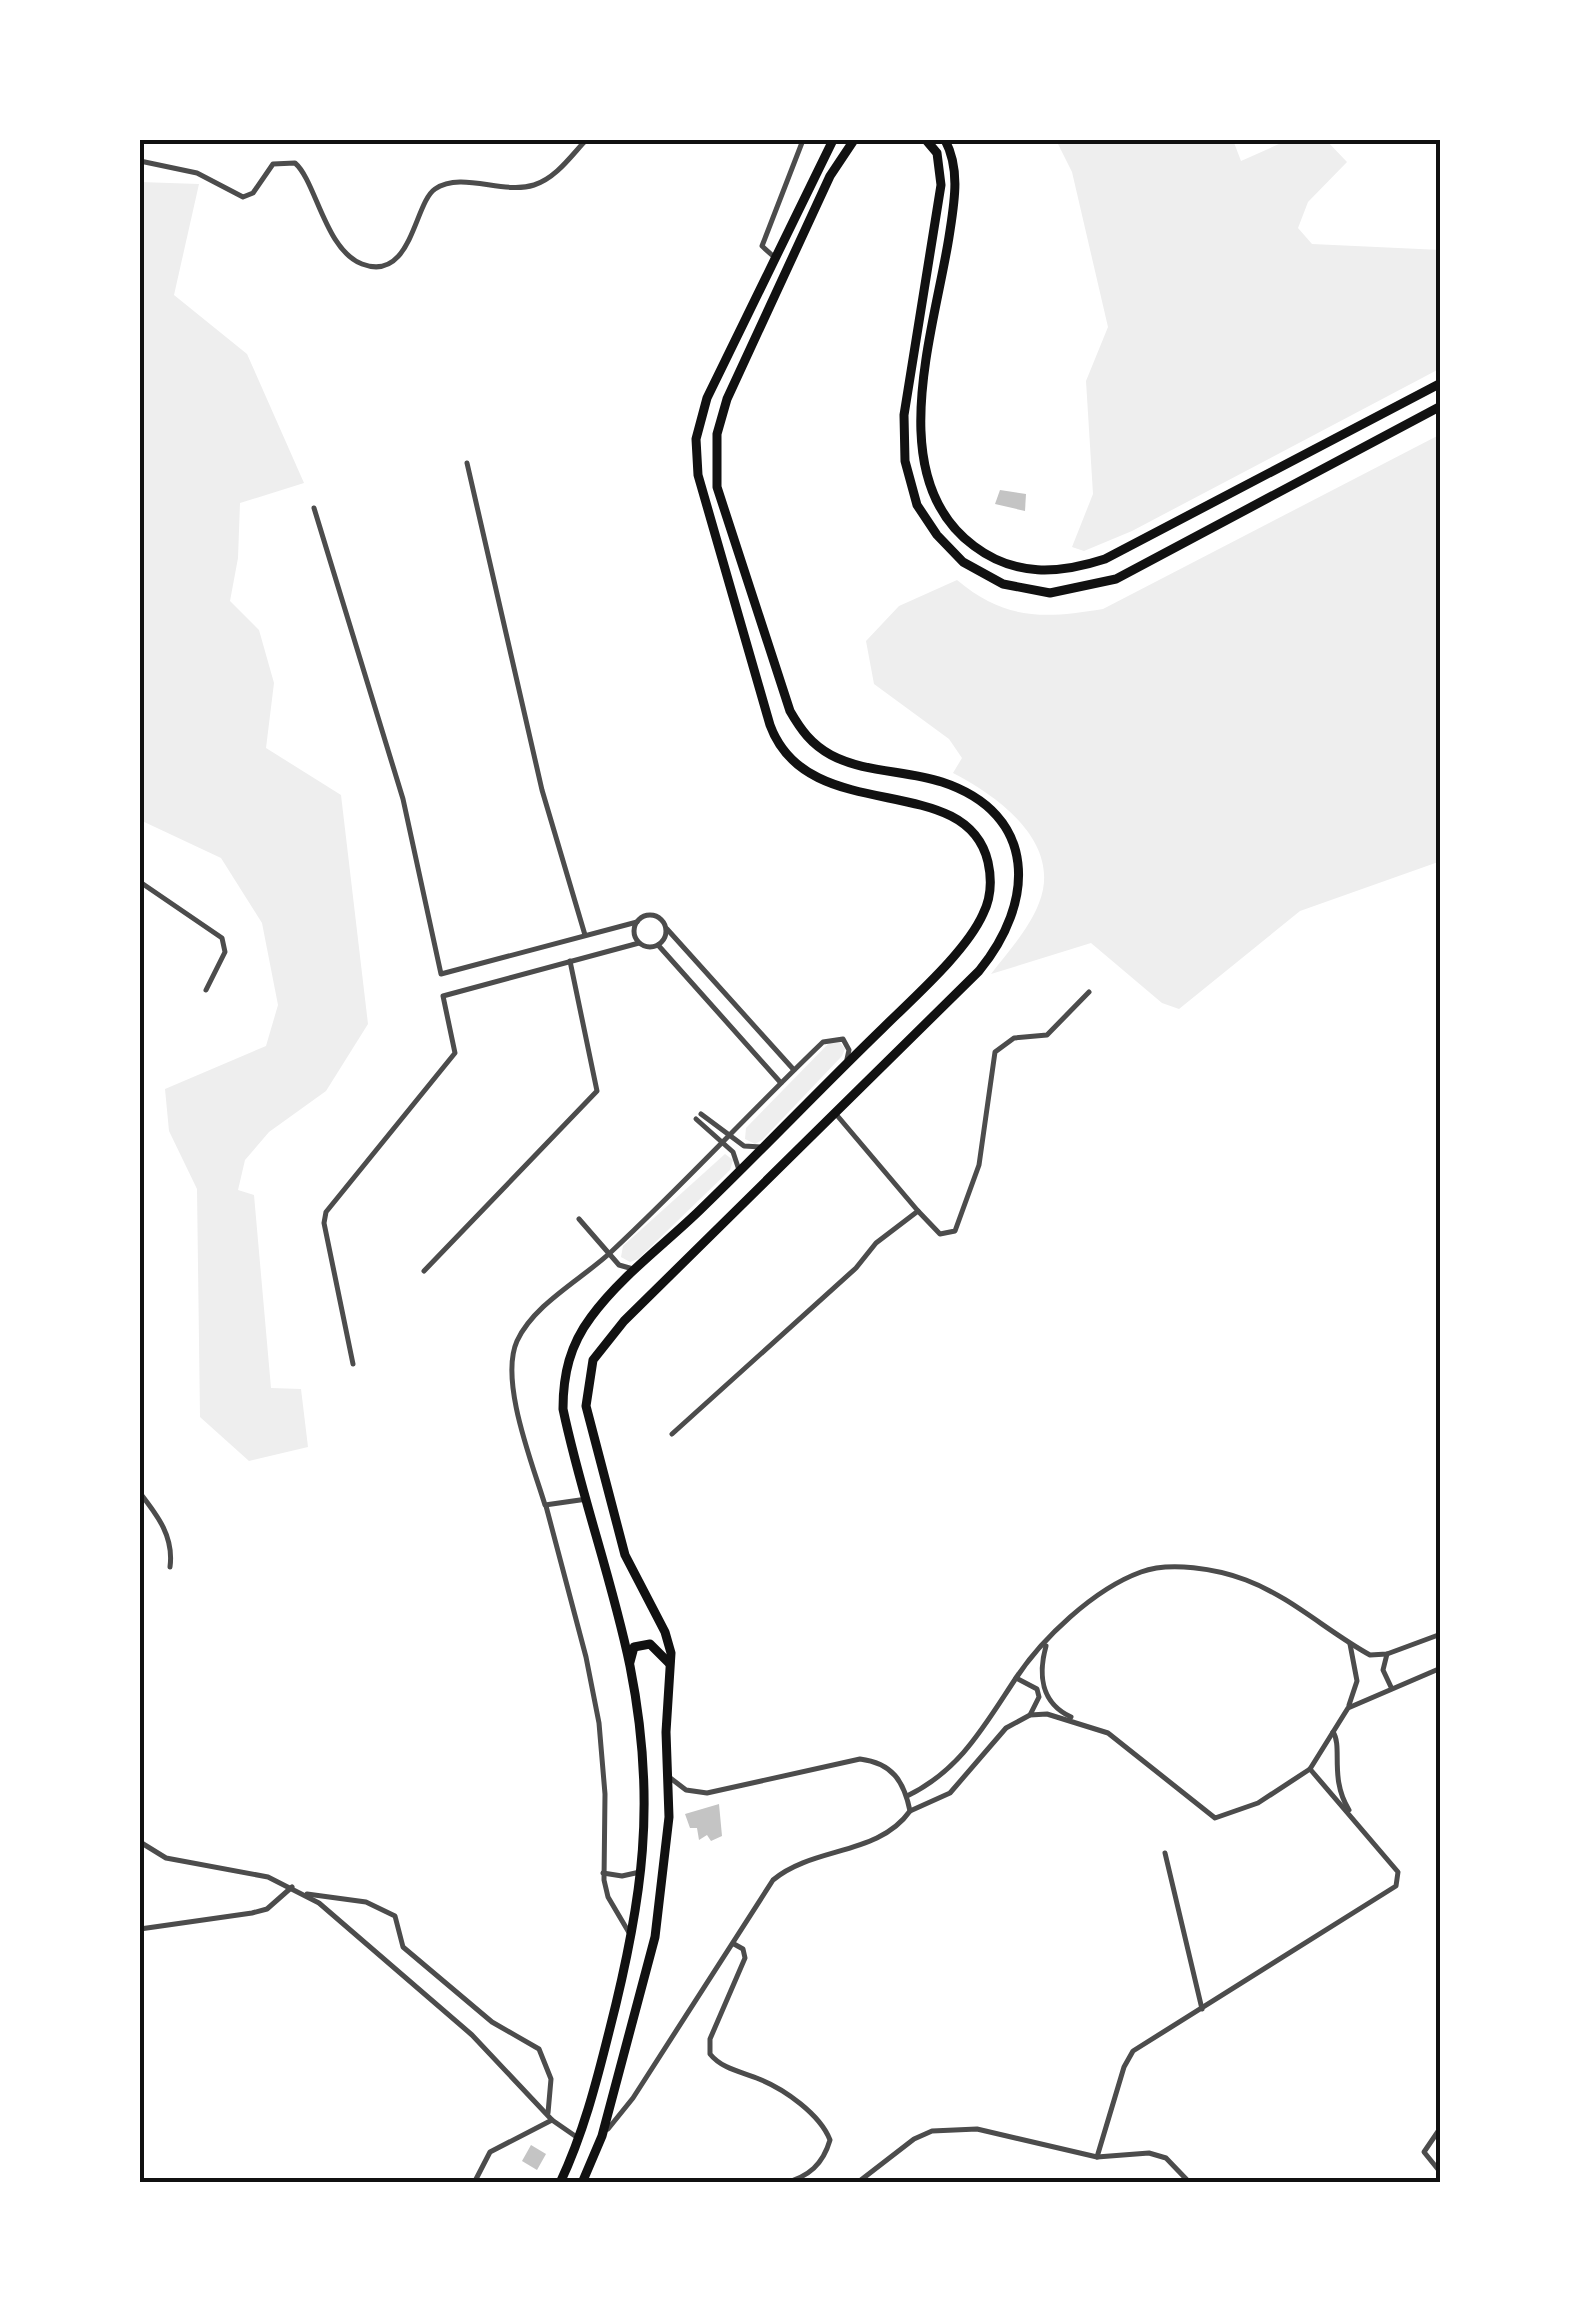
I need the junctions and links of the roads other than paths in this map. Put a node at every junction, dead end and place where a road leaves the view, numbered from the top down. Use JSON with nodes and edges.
{"nodes":[{"id":1,"x":586,"y":140,"type":"edge"},
{"id":2,"x":803,"y":140,"type":"edge"},
{"id":3,"x":833,"y":140,"type":"edge"},
{"id":4,"x":854,"y":140,"type":"edge"},
{"id":5,"x":926,"y":140,"type":"edge"},
{"id":6,"x":944,"y":140,"type":"edge"},
{"id":7,"x":140,"y":161,"type":"edge"},
{"id":8,"x":773,"y":256,"type":"junction"},
{"id":9,"x":1441,"y":382,"type":"edge"},
{"id":10,"x":1441,"y":406,"type":"edge"},
{"id":11,"x":467,"y":463,"type":"dead end"},
{"id":12,"x":314,"y":508,"type":"dead end"},
{"id":13,"x":140,"y":882,"type":"edge"},
{"id":14,"x":636,"y":922,"type":"junction"},
{"id":15,"x":667,"y":929,"type":"junction"},
{"id":16,"x":585,"y":936,"type":"junction"},
{"id":17,"x":639,"y":942,"type":"junction"},
{"id":18,"x":658,"y":946,"type":"junction"},
{"id":19,"x":570,"y":960,"type":"junction"},
{"id":20,"x":206,"y":990,"type":"dead end"},
{"id":21,"x":1089,"y":992,"type":"dead end"},
{"id":22,"x":794,"y":1070,"type":"junction"},
{"id":23,"x":837,"y":1074,"type":"junction"},
{"id":24,"x":781,"y":1083,"type":"junction"},
{"id":25,"x":834,"y":1112,"type":"junction"},
{"id":26,"x":729,"y":1135,"type":"junction"},
{"id":27,"x":722,"y":1141,"type":"junction"},
{"id":28,"x":764,"y":1146,"type":"junction"},
{"id":29,"x":738,"y":1173,"type":"junction"},
{"id":30,"x":918,"y":1211,"type":"junction"},
{"id":31,"x":579,"y":1219,"type":"dead end"},
{"id":32,"x":610,"y":1254,"type":"junction"},
{"id":33,"x":645,"y":1263,"type":"junction"},
{"id":34,"x":424,"y":1271,"type":"dead end"},
{"id":35,"x":353,"y":1364,"type":"dead end"},
{"id":36,"x":672,"y":1434,"type":"dead end"},
{"id":37,"x":140,"y":1493,"type":"edge"},
{"id":38,"x":588,"y":1499,"type":"junction"},
{"id":39,"x":546,"y":1505,"type":"junction"},
{"id":40,"x":170,"y":1567,"type":"dead end"},
{"id":41,"x":1441,"y":1634,"type":"edge"},
{"id":42,"x":1046,"y":1643,"type":"junction"},
{"id":43,"x":1350,"y":1644,"type":"junction"},
{"id":44,"x":1387,"y":1654,"type":"junction"},
{"id":45,"x":671,"y":1665,"type":"junction"},
{"id":46,"x":630,"y":1666,"type":"junction"},
{"id":47,"x":1441,"y":1668,"type":"edge"},
{"id":48,"x":1016,"y":1678,"type":"junction"},
{"id":49,"x":1391,"y":1687,"type":"junction"},
{"id":50,"x":1348,"y":1708,"type":"junction"},
{"id":51,"x":1030,"y":1716,"type":"junction"},
{"id":52,"x":1078,"y":1720,"type":"junction"},
{"id":53,"x":1333,"y":1732,"type":"junction"},
{"id":54,"x":1310,"y":1769,"type":"junction"},
{"id":55,"x":669,"y":1777,"type":"junction"},
{"id":56,"x":907,"y":1796,"type":"junction"},
{"id":57,"x":910,"y":1811,"type":"junction"},
{"id":58,"x":1353,"y":1817,"type":"junction"},
{"id":59,"x":140,"y":1842,"type":"edge"},
{"id":60,"x":1165,"y":1853,"type":"dead end"},
{"id":61,"x":643,"y":1871,"type":"junction"},
{"id":62,"x":603,"y":1873,"type":"junction"},
{"id":63,"x":292,"y":1887,"type":"junction"},
{"id":64,"x":304,"y":1894,"type":"junction"},
{"id":65,"x":140,"y":1930,"type":"edge"},
{"id":66,"x":632,"y":1938,"type":"junction"},
{"id":67,"x":734,"y":1944,"type":"junction"},
{"id":68,"x":1202,"y":2009,"type":"junction"},
{"id":69,"x":550,"y":2118,"type":"junction"},
{"id":70,"x":1441,"y":2127,"type":"edge"},
{"id":71,"x":602,"y":2136,"type":"junction"},
{"id":72,"x":580,"y":2139,"type":"junction"},
{"id":73,"x":1097,"y":2157,"type":"junction"},
{"id":74,"x":1441,"y":2173,"type":"edge"},
{"id":75,"x":474,"y":2183,"type":"edge"},
{"id":76,"x":560,"y":2183,"type":"edge"},
{"id":77,"x":582,"y":2183,"type":"edge"},
{"id":78,"x":784,"y":2183,"type":"edge"},
{"id":79,"x":857,"y":2183,"type":"edge"},
{"id":80,"x":1190,"y":2183,"type":"edge"}],
"edges":[{"from":1,"to":7,"type":"street"},
{"from":2,"to":8,"type":"street"},
{"from":3,"to":8,"type":"main road"},
{"from":4,"to":25,"type":"main road"},
{"from":5,"to":10,"type":"main road"},
{"from":6,"to":9,"type":"main road"},
{"from":8,"to":23,"type":"main road"},
{"from":11,"to":16,"type":"street"},
{"from":12,"to":16,"type":"street"},
{"from":13,"to":20,"type":"street"},
{"from":14,"to":15,"type":"street"},
{"from":14,"to":16,"type":"street"},
{"from":14,"to":17,"type":"street"},
{"from":15,"to":18,"type":"street"},
{"from":15,"to":22,"type":"street"},
{"from":17,"to":18,"type":"street"},
{"from":17,"to":19,"type":"street"},
{"from":18,"to":24,"type":"street"},
{"from":19,"to":34,"type":"street"},
{"from":19,"to":35,"type":"street"},
{"from":21,"to":30,"type":"street"},
{"from":22,"to":23,"type":"street"},
{"from":22,"to":24,"type":"street"},
{"from":23,"to":28,"type":"main road"},
{"from":24,"to":26,"type":"street"},
{"from":25,"to":30,"type":"street"},
{"from":25,"to":45,"type":"main road"},
{"from":26,"to":27,"type":"street"},
{"from":26,"to":27,"type":"street"},
{"from":26,"to":28,"type":"street"},
{"from":27,"to":29,"type":"street"},
{"from":27,"to":32,"type":"street"},
{"from":28,"to":29,"type":"main road"},
{"from":29,"to":33,"type":"main road"},
{"from":30,"to":36,"type":"street"},
{"from":31,"to":32,"type":"street"},
{"from":32,"to":33,"type":"street"},
{"from":32,"to":39,"type":"street"},
{"from":33,"to":38,"type":"main road"},
{"from":37,"to":40,"type":"street"},
{"from":38,"to":39,"type":"street"},
{"from":38,"to":46,"type":"main road"},
{"from":39,"to":62,"type":"street"},
{"from":41,"to":44,"type":"street"},
{"from":42,"to":43,"type":"street"},
{"from":42,"to":48,"type":"street"},
{"from":42,"to":52,"type":"street"},
{"from":43,"to":44,"type":"street"},
{"from":43,"to":50,"type":"street"},
{"from":44,"to":49,"type":"street"},
{"from":45,"to":46,"type":"main road"},
{"from":45,"to":55,"type":"main road"},
{"from":46,"to":61,"type":"main road"},
{"from":47,"to":49,"type":"street"},
{"from":48,"to":51,"type":"street"},
{"from":48,"to":56,"type":"street"},
{"from":49,"to":50,"type":"street"},
{"from":50,"to":53,"type":"street"},
{"from":51,"to":52,"type":"street"},
{"from":51,"to":57,"type":"street"},
{"from":52,"to":54,"type":"street"},
{"from":53,"to":54,"type":"street"},
{"from":53,"to":58,"type":"street"},
{"from":54,"to":58,"type":"street"},
{"from":55,"to":56,"type":"street"},
{"from":55,"to":71,"type":"main road"},
{"from":56,"to":57,"type":"street"},
{"from":57,"to":67,"type":"street"},
{"from":58,"to":68,"type":"street"},
{"from":59,"to":63,"type":"street"},
{"from":60,"to":68,"type":"street"},
{"from":61,"to":62,"type":"street"},
{"from":61,"to":66,"type":"main road"},
{"from":62,"to":66,"type":"street"},
{"from":63,"to":64,"type":"street"},
{"from":63,"to":65,"type":"street"},
{"from":64,"to":69,"type":"street"},
{"from":64,"to":69,"type":"street"},
{"from":66,"to":72,"type":"main road"},
{"from":67,"to":71,"type":"street"},
{"from":67,"to":78,"type":"street"},
{"from":68,"to":73,"type":"street"},
{"from":69,"to":72,"type":"street"},
{"from":69,"to":75,"type":"street"},
{"from":70,"to":74,"type":"street"},
{"from":71,"to":77,"type":"main road"},
{"from":72,"to":76,"type":"main road"},
{"from":73,"to":79,"type":"street"},
{"from":73,"to":80,"type":"street"}]}
